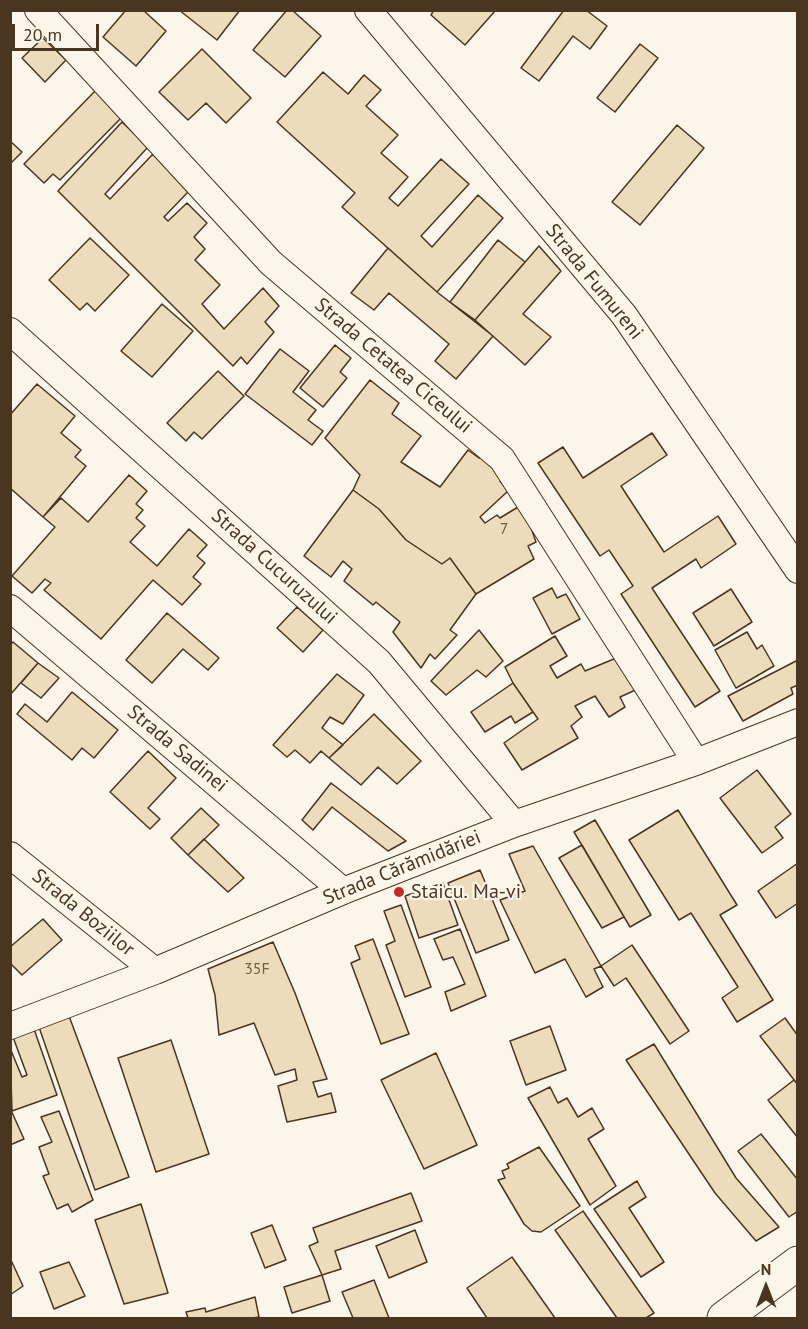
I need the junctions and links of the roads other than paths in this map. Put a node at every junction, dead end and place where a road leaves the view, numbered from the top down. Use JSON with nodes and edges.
{"nodes":[{"id":1,"x":38,"y":10,"type":"edge"},
{"id":2,"x":368,"y":10,"type":"edge"},
{"id":3,"x":10,"y":331,"type":"edge"},
{"id":4,"x":798,"y":570,"type":"edge"},
{"id":5,"x":10,"y":608,"type":"edge"},
{"id":6,"x":798,"y":722,"type":"edge"},
{"id":7,"x":696,"y":762,"type":"junction"},
{"id":8,"x":514,"y":824,"type":"junction"},
{"id":9,"x":10,"y":855,"type":"edge"},
{"id":10,"x":343,"y":891,"type":"junction"},
{"id":11,"x":155,"y":970,"type":"junction"},
{"id":12,"x":10,"y":1026,"type":"edge"},
{"id":13,"x":798,"y":1263,"type":"edge"},
{"id":14,"x":724,"y":1318,"type":"edge"}],
"edges":[{"from":1,"to":7,"type":"street","name":"Strada Cetatea Ciceului"},
{"from":2,"to":4,"type":"street","name":"Strada Fumureni"},
{"from":3,"to":8,"type":"street","name":"Strada Cucuruzului"},
{"from":5,"to":10,"type":"street","name":"Strada Sadinei"},
{"from":6,"to":7,"type":"street","name":"Strada Cărămidăriei"},
{"from":7,"to":8,"type":"street","name":"Strada Cărămidăriei"},
{"from":8,"to":10,"type":"street","name":"Strada Cărămidăriei"},
{"from":9,"to":11,"type":"street","name":"Strada Boziilor"},
{"from":10,"to":11,"type":"street","name":"Strada Cărămidăriei"},
{"from":11,"to":12,"type":"street","name":"Strada Cărămidăriei"},
{"from":13,"to":14,"type":"main road"}]}
